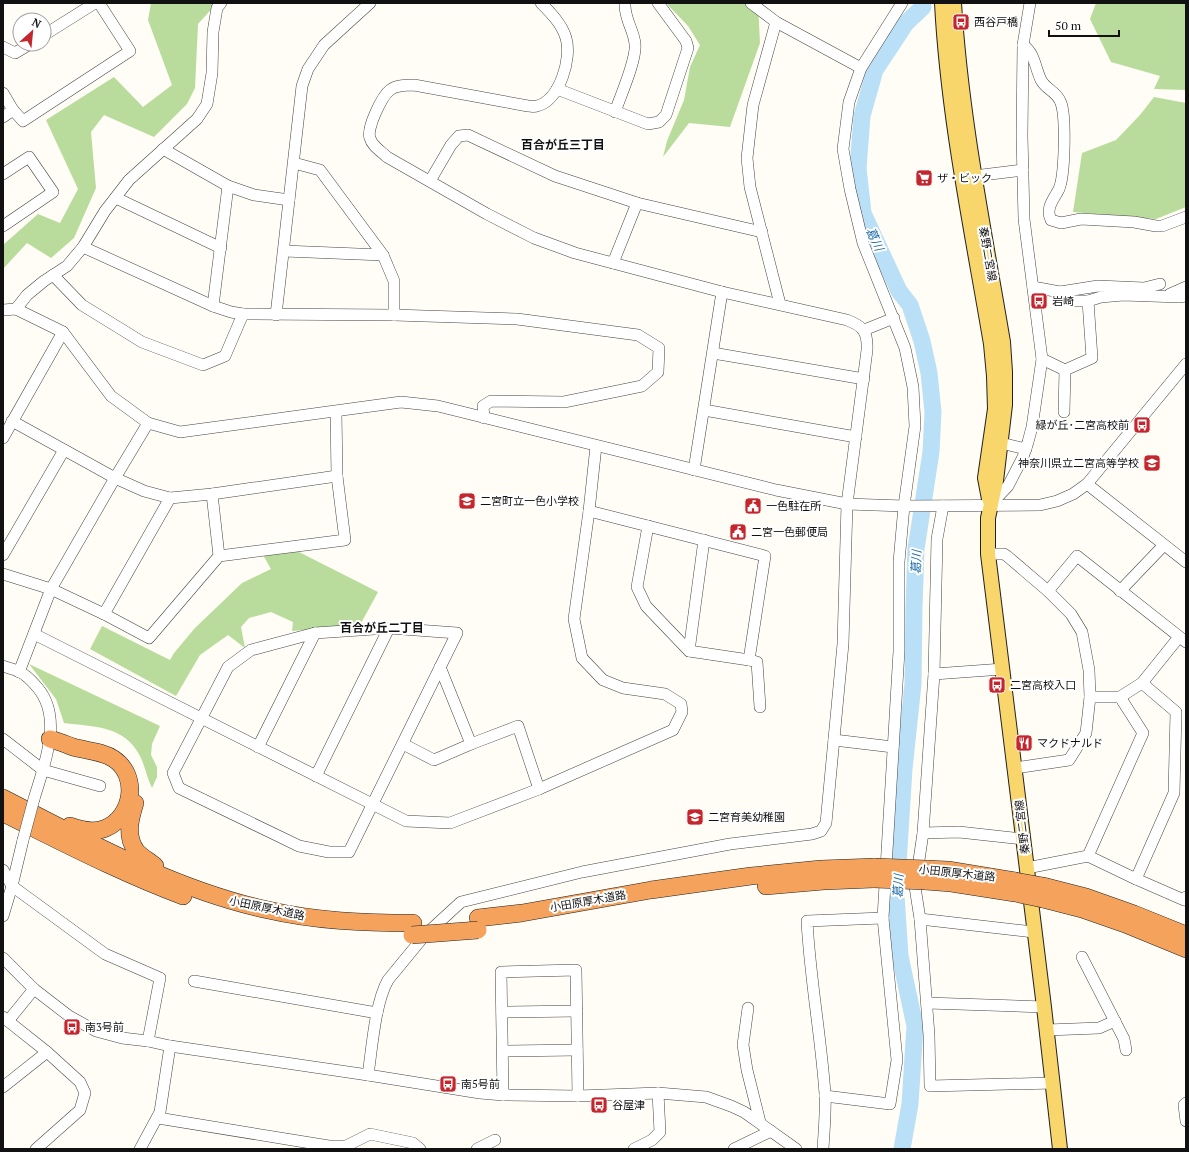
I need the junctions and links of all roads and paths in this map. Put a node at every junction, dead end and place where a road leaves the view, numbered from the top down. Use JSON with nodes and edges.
{"nodes":[{"id":1,"x":95,"y":3,"type":"edge"},
{"id":2,"x":99,"y":3,"type":"edge"},
{"id":3,"x":221,"y":3,"type":"edge"},
{"id":4,"x":370,"y":3,"type":"edge"},
{"id":5,"x":625,"y":3,"type":"edge"},
{"id":6,"x":658,"y":3,"type":"edge"},
{"id":7,"x":751,"y":3,"type":"edge"},
{"id":8,"x":902,"y":3,"type":"edge"},
{"id":9,"x":942,"y":3,"type":"edge"},
{"id":10,"x":954,"y":3,"type":"edge"},
{"id":11,"x":1030,"y":3,"type":"edge"},
{"id":12,"x":545,"y":5,"type":"edge"},
{"id":13,"x":776,"y":22,"type":"junction"},
{"id":14,"x":52,"y":30,"type":"edge"},
{"id":15,"x":1023,"y":45,"type":"junction"},
{"id":16,"x":861,"y":68,"type":"junction"},
{"id":17,"x":557,"y":89,"type":"junction"},
{"id":18,"x":3,"y":93,"type":"edge"},
{"id":19,"x":13,"y":110,"type":"junction"},
{"id":20,"x":615,"y":112,"type":"junction"},
{"id":21,"x":3,"y":117,"type":"edge"},
{"id":22,"x":163,"y":149,"type":"junction"},
{"id":23,"x":294,"y":163,"type":"junction"},
{"id":24,"x":1023,"y":170,"type":"junction"},
{"id":25,"x":3,"y":174,"type":"edge"},
{"id":26,"x":969,"y":176,"type":"junction"},
{"id":27,"x":430,"y":181,"type":"junction"},
{"id":28,"x":228,"y":186,"type":"junction"},
{"id":29,"x":116,"y":198,"type":"junction"},
{"id":30,"x":289,"y":200,"type":"junction"},
{"id":31,"x":637,"y":203,"type":"junction"},
{"id":32,"x":1186,"y":217,"type":"edge"},
{"id":33,"x":3,"y":226,"type":"edge"},
{"id":34,"x":762,"y":232,"type":"junction"},
{"id":35,"x":82,"y":247,"type":"junction"},
{"id":36,"x":221,"y":248,"type":"junction"},
{"id":37,"x":284,"y":251,"type":"junction"},
{"id":38,"x":383,"y":255,"type":"junction"},
{"id":39,"x":613,"y":263,"type":"junction"},
{"id":40,"x":53,"y":275,"type":"junction"},
{"id":41,"x":1160,"y":284,"type":"dead end"},
{"id":42,"x":1033,"y":287,"type":"junction"},
{"id":43,"x":1186,"y":287,"type":"edge"},
{"id":44,"x":722,"y":292,"type":"junction"},
{"id":45,"x":1060,"y":292,"type":"junction"},
{"id":46,"x":1186,"y":296,"type":"edge"},
{"id":47,"x":1161,"y":297,"type":"junction"},
{"id":48,"x":1088,"y":301,"type":"junction"},
{"id":49,"x":780,"y":304,"type":"junction"},
{"id":50,"x":213,"y":306,"type":"junction"},
{"id":51,"x":16,"y":309,"type":"junction"},
{"id":52,"x":3,"y":310,"type":"edge"},
{"id":53,"x":244,"y":314,"type":"junction"},
{"id":54,"x":276,"y":315,"type":"junction"},
{"id":55,"x":394,"y":315,"type":"junction"},
{"id":56,"x":894,"y":318,"type":"junction"},
{"id":57,"x":864,"y":330,"type":"junction"},
{"id":58,"x":63,"y":332,"type":"junction"},
{"id":59,"x":713,"y":353,"type":"junction"},
{"id":60,"x":1042,"y":359,"type":"junction"},
{"id":61,"x":1186,"y":364,"type":"edge"},
{"id":62,"x":1065,"y":370,"type":"junction"},
{"id":63,"x":864,"y":379,"type":"junction"},
{"id":64,"x":704,"y":410,"type":"junction"},
{"id":65,"x":336,"y":412,"type":"junction"},
{"id":66,"x":1064,"y":412,"type":"dead end"},
{"id":67,"x":484,"y":418,"type":"junction"},
{"id":68,"x":12,"y":421,"type":"junction"},
{"id":69,"x":148,"y":423,"type":"junction"},
{"id":70,"x":856,"y":437,"type":"junction"},
{"id":71,"x":3,"y":438,"type":"edge"},
{"id":72,"x":1001,"y":442,"type":"junction"},
{"id":73,"x":596,"y":446,"type":"junction"},
{"id":74,"x":1026,"y":449,"type":"junction"},
{"id":75,"x":64,"y":450,"type":"junction"},
{"id":76,"x":694,"y":470,"type":"junction"},
{"id":77,"x":337,"y":476,"type":"junction"},
{"id":78,"x":115,"y":478,"type":"junction"},
{"id":79,"x":1087,"y":484,"type":"junction"},
{"id":80,"x":212,"y":494,"type":"junction"},
{"id":81,"x":170,"y":498,"type":"junction"},
{"id":82,"x":847,"y":504,"type":"junction"},
{"id":83,"x":908,"y":506,"type":"junction"},
{"id":84,"x":938,"y":506,"type":"junction"},
{"id":85,"x":990,"y":506,"type":"junction"},
{"id":86,"x":589,"y":510,"type":"junction"},
{"id":87,"x":648,"y":526,"type":"junction"},
{"id":88,"x":704,"y":540,"type":"junction"},
{"id":89,"x":1164,"y":545,"type":"junction"},
{"id":90,"x":988,"y":554,"type":"junction"},
{"id":91,"x":3,"y":555,"type":"edge"},
{"id":92,"x":219,"y":556,"type":"junction"},
{"id":93,"x":1186,"y":562,"type":"edge"},
{"id":94,"x":3,"y":574,"type":"edge"},
{"id":95,"x":51,"y":588,"type":"junction"},
{"id":96,"x":1048,"y":591,"type":"junction"},
{"id":97,"x":1120,"y":591,"type":"junction"},
{"id":98,"x":104,"y":614,"type":"junction"},
{"id":99,"x":390,"y":628,"type":"junction"},
{"id":100,"x":315,"y":633,"type":"junction"},
{"id":101,"x":34,"y":634,"type":"junction"},
{"id":102,"x":1182,"y":639,"type":"edge"},
{"id":103,"x":689,"y":651,"type":"junction"},
{"id":104,"x":749,"y":660,"type":"junction"},
{"id":105,"x":3,"y":666,"type":"edge"},
{"id":106,"x":440,"y":667,"type":"junction"},
{"id":107,"x":1003,"y":669,"type":"junction"},
{"id":108,"x":19,"y":672,"type":"junction"},
{"id":109,"x":934,"y":674,"type":"junction"},
{"id":110,"x":1142,"y":684,"type":"junction"},
{"id":111,"x":1090,"y":697,"type":"junction"},
{"id":112,"x":1120,"y":697,"type":"junction"},
{"id":113,"x":760,"y":707,"type":"dead end"},
{"id":114,"x":201,"y":718,"type":"junction"},
{"id":115,"x":3,"y":739,"type":"edge"},
{"id":116,"x":50,"y":739,"type":"junction"},
{"id":117,"x":834,"y":740,"type":"junction"},
{"id":118,"x":402,"y":744,"type":"junction"},
{"id":119,"x":471,"y":744,"type":"junction"},
{"id":120,"x":258,"y":747,"type":"junction"},
{"id":121,"x":893,"y":747,"type":"junction"},
{"id":122,"x":1015,"y":768,"type":"junction"},
{"id":123,"x":43,"y":770,"type":"junction"},
{"id":124,"x":316,"y":776,"type":"junction"},
{"id":125,"x":100,"y":786,"type":"dead end"},
{"id":126,"x":539,"y":789,"type":"junction"},
{"id":127,"x":3,"y":798,"type":"edge"},
{"id":128,"x":372,"y":804,"type":"junction"},
{"id":129,"x":3,"y":813,"type":"edge"},
{"id":130,"x":41,"y":818,"type":"junction"},
{"id":131,"x":923,"y":833,"type":"junction"},
{"id":132,"x":1023,"y":839,"type":"junction"},
{"id":133,"x":1088,"y":856,"type":"junction"},
{"id":134,"x":1027,"y":868,"type":"junction"},
{"id":135,"x":3,"y":870,"type":"edge"},
{"id":136,"x":167,"y":878,"type":"junction"},
{"id":137,"x":1136,"y":879,"type":"junction"},
{"id":138,"x":12,"y":886,"type":"junction"},
{"id":139,"x":1043,"y":892,"type":"junction"},
{"id":140,"x":1186,"y":897,"type":"edge"},
{"id":141,"x":3,"y":916,"type":"edge"},
{"id":142,"x":883,"y":918,"type":"junction"},
{"id":143,"x":920,"y":919,"type":"junction"},
{"id":144,"x":412,"y":929,"type":"junction"},
{"id":145,"x":1034,"y":932,"type":"junction"},
{"id":146,"x":1186,"y":935,"type":"edge"},
{"id":147,"x":1186,"y":949,"type":"edge"},
{"id":148,"x":1082,"y":957,"type":"dead end"},
{"id":149,"x":3,"y":958,"type":"edge"},
{"id":150,"x":194,"y":981,"type":"dead end"},
{"id":151,"x":34,"y":989,"type":"junction"},
{"id":152,"x":927,"y":1003,"type":"junction"},
{"id":153,"x":748,"y":1008,"type":"dead end"},
{"id":154,"x":1044,"y":1008,"type":"junction"},
{"id":155,"x":576,"y":1011,"type":"junction"},
{"id":156,"x":502,"y":1012,"type":"junction"},
{"id":157,"x":377,"y":1013,"type":"junction"},
{"id":158,"x":6,"y":1019,"type":"edge"},
{"id":159,"x":1115,"y":1021,"type":"junction"},
{"id":160,"x":1047,"y":1030,"type":"junction"},
{"id":161,"x":148,"y":1040,"type":"junction"},
{"id":162,"x":170,"y":1046,"type":"junction"},
{"id":163,"x":503,"y":1050,"type":"junction"},
{"id":164,"x":577,"y":1050,"type":"junction"},
{"id":165,"x":1126,"y":1050,"type":"dead end"},
{"id":166,"x":47,"y":1052,"type":"junction"},
{"id":167,"x":368,"y":1074,"type":"junction"},
{"id":168,"x":1053,"y":1083,"type":"junction"},
{"id":169,"x":3,"y":1087,"type":"edge"},
{"id":170,"x":658,"y":1093,"type":"junction"},
{"id":171,"x":503,"y":1095,"type":"junction"},
{"id":172,"x":578,"y":1096,"type":"junction"},
{"id":173,"x":825,"y":1096,"type":"junction"},
{"id":174,"x":1186,"y":1102,"type":"edge"},
{"id":175,"x":158,"y":1118,"type":"junction"},
{"id":176,"x":1186,"y":1121,"type":"edge"},
{"id":177,"x":760,"y":1122,"type":"junction"},
{"id":178,"x":771,"y":1131,"type":"junction"},
{"id":179,"x":495,"y":1140,"type":"dead end"},
{"id":180,"x":784,"y":1144,"type":"edge"},
{"id":181,"x":36,"y":1149,"type":"edge"},
{"id":182,"x":140,"y":1149,"type":"edge"},
{"id":183,"x":420,"y":1149,"type":"edge"},
{"id":184,"x":478,"y":1149,"type":"edge"},
{"id":185,"x":634,"y":1149,"type":"edge"},
{"id":186,"x":734,"y":1149,"type":"edge"},
{"id":187,"x":796,"y":1149,"type":"edge"},
{"id":188,"x":823,"y":1149,"type":"edge"},
{"id":189,"x":1060,"y":1149,"type":"edge"}],
"edges":[{"from":1,"to":14,"type":"street"},
{"from":2,"to":19,"type":"street"},
{"from":3,"to":22,"type":"street"},
{"from":4,"to":23,"type":"street"},
{"from":5,"to":20,"type":"street"},
{"from":6,"to":20,"type":"street"},
{"from":7,"to":13,"type":"street"},
{"from":8,"to":16,"type":"street"},
{"from":9,"to":26,"type":"main road","name":"秦野二宮線"},
{"from":10,"to":26,"type":"main road","name":"秦野二宮線"},
{"from":11,"to":15,"type":"street"},
{"from":12,"to":17,"type":"street"},
{"from":13,"to":16,"type":"street"},
{"from":13,"to":34,"type":"street"},
{"from":15,"to":24,"type":"street"},
{"from":15,"to":32,"type":"street"},
{"from":16,"to":56,"type":"street"},
{"from":17,"to":20,"type":"street"},
{"from":17,"to":27,"type":"street"},
{"from":18,"to":19,"type":"street"},
{"from":19,"to":21,"type":"street"},
{"from":22,"to":28,"type":"street"},
{"from":22,"to":29,"type":"street"},
{"from":23,"to":30,"type":"street"},
{"from":23,"to":38,"type":"street"},
{"from":24,"to":26,"type":"street"},
{"from":24,"to":42,"type":"street"},
{"from":25,"to":33,"type":"street"},
{"from":26,"to":72,"type":"main road","name":"秦野二宮線"},
{"from":26,"to":85,"type":"main road","name":"秦野二宮線"},
{"from":27,"to":31,"type":"street"},
{"from":27,"to":39,"type":"street"},
{"from":28,"to":30,"type":"street"},
{"from":28,"to":36,"type":"street"},
{"from":29,"to":35,"type":"street"},
{"from":29,"to":36,"type":"street"},
{"from":30,"to":37,"type":"street"},
{"from":31,"to":34,"type":"street"},
{"from":31,"to":39,"type":"street"},
{"from":34,"to":49,"type":"street"},
{"from":35,"to":40,"type":"street"},
{"from":35,"to":50,"type":"street"},
{"from":36,"to":50,"type":"street"},
{"from":37,"to":38,"type":"street"},
{"from":37,"to":54,"type":"street"},
{"from":38,"to":55,"type":"street"},
{"from":39,"to":44,"type":"street"},
{"from":40,"to":51,"type":"street"},
{"from":40,"to":53,"type":"street"},
{"from":41,"to":45,"type":"street"},
{"from":42,"to":45,"type":"street"},
{"from":42,"to":60,"type":"street"},
{"from":43,"to":47,"type":"street"},
{"from":44,"to":49,"type":"street"},
{"from":44,"to":59,"type":"street"},
{"from":45,"to":48,"type":"street"},
{"from":46,"to":47,"type":"street"},
{"from":47,"to":48,"type":"street"},
{"from":48,"to":62,"type":"street"},
{"from":49,"to":57,"type":"street"},
{"from":50,"to":53,"type":"street"},
{"from":51,"to":52,"type":"street"},
{"from":51,"to":58,"type":"street"},
{"from":53,"to":54,"type":"street"},
{"from":54,"to":55,"type":"street"},
{"from":55,"to":67,"type":"street"},
{"from":56,"to":57,"type":"street"},
{"from":56,"to":83,"type":"street"},
{"from":57,"to":63,"type":"street"},
{"from":58,"to":68,"type":"street"},
{"from":58,"to":69,"type":"street"},
{"from":59,"to":63,"type":"street"},
{"from":59,"to":64,"type":"street"},
{"from":60,"to":62,"type":"street"},
{"from":60,"to":74,"type":"street"},
{"from":61,"to":79,"type":"street"},
{"from":62,"to":66,"type":"street"},
{"from":63,"to":70,"type":"street"},
{"from":64,"to":70,"type":"street"},
{"from":64,"to":76,"type":"street"},
{"from":65,"to":67,"type":"street"},
{"from":65,"to":69,"type":"street"},
{"from":65,"to":77,"type":"street"},
{"from":67,"to":73,"type":"street"},
{"from":68,"to":71,"type":"street"},
{"from":68,"to":75,"type":"street"},
{"from":69,"to":78,"type":"street"},
{"from":70,"to":82,"type":"street"},
{"from":72,"to":74,"type":"street"},
{"from":72,"to":85,"type":"main road","name":"秦野二宮線"},
{"from":73,"to":76,"type":"street"},
{"from":73,"to":86,"type":"street"},
{"from":74,"to":85,"type":"street"},
{"from":75,"to":78,"type":"street"},
{"from":75,"to":91,"type":"street"},
{"from":76,"to":82,"type":"street"},
{"from":77,"to":80,"type":"street"},
{"from":77,"to":92,"type":"street"},
{"from":78,"to":81,"type":"street"},
{"from":78,"to":95,"type":"street"},
{"from":79,"to":85,"type":"street"},
{"from":79,"to":89,"type":"street"},
{"from":80,"to":81,"type":"street"},
{"from":80,"to":92,"type":"street"},
{"from":81,"to":98,"type":"street"},
{"from":82,"to":83,"type":"street"},
{"from":82,"to":117,"type":"street"},
{"from":83,"to":84,"type":"street"},
{"from":83,"to":121,"type":"street"},
{"from":84,"to":85,"type":"street"},
{"from":84,"to":109,"type":"street"},
{"from":85,"to":90,"type":"main road","name":"秦野二宮線"},
{"from":86,"to":87,"type":"street"},
{"from":86,"to":126,"type":"street"},
{"from":87,"to":88,"type":"street"},
{"from":87,"to":103,"type":"street"},
{"from":88,"to":103,"type":"street"},
{"from":88,"to":104,"type":"street"},
{"from":89,"to":93,"type":"street"},
{"from":89,"to":97,"type":"street"},
{"from":90,"to":96,"type":"street"},
{"from":90,"to":107,"type":"main road","name":"秦野二宮線"},
{"from":92,"to":98,"type":"street"},
{"from":94,"to":95,"type":"street"},
{"from":95,"to":98,"type":"street"},
{"from":95,"to":101,"type":"street"},
{"from":96,"to":97,"type":"street"},
{"from":96,"to":111,"type":"street"},
{"from":97,"to":102,"type":"street"},
{"from":99,"to":100,"type":"street"},
{"from":99,"to":106,"type":"street"},
{"from":99,"to":124,"type":"street"},
{"from":100,"to":114,"type":"street"},
{"from":100,"to":120,"type":"street"},
{"from":101,"to":108,"type":"street"},
{"from":101,"to":114,"type":"street"},
{"from":102,"to":110,"type":"street"},
{"from":103,"to":104,"type":"street"},
{"from":104,"to":113,"type":"street"},
{"from":105,"to":108,"type":"street"},
{"from":106,"to":118,"type":"street"},
{"from":106,"to":119,"type":"street"},
{"from":107,"to":109,"type":"street"},
{"from":107,"to":122,"type":"main road","name":"秦野二宮線"},
{"from":108,"to":116,"type":"street"},
{"from":109,"to":131,"type":"street"},
{"from":110,"to":112,"type":"street"},
{"from":110,"to":137,"type":"street"},
{"from":111,"to":112,"type":"street"},
{"from":111,"to":122,"type":"street"},
{"from":112,"to":133,"type":"street"},
{"from":114,"to":120,"type":"street"},
{"from":114,"to":128,"type":"street"},
{"from":115,"to":123,"type":"street"},
{"from":116,"to":123,"type":"street"},
{"from":116,"to":130,"type":"highway"},
{"from":116,"to":136,"type":"highway"},
{"from":117,"to":121,"type":"street"},
{"from":117,"to":157,"type":"street"},
{"from":118,"to":119,"type":"street"},
{"from":118,"to":128,"type":"street"},
{"from":119,"to":126,"type":"street"},
{"from":120,"to":124,"type":"street"},
{"from":121,"to":142,"type":"street"},
{"from":122,"to":132,"type":"main road","name":"秦野二宮線"},
{"from":123,"to":125,"type":"street"},
{"from":123,"to":138,"type":"street","bridge":true},
{"from":124,"to":128,"type":"street"},
{"from":126,"to":128,"type":"street"},
{"from":127,"to":130,"type":"highway","name":"小田原厚木道路"},
{"from":129,"to":144,"type":"highway","name":"小田原厚木道路"},
{"from":130,"to":136,"type":"highway","name":"小田原厚木道路"},
{"from":131,"to":132,"type":"street"},
{"from":131,"to":143,"type":"street"},
{"from":132,"to":134,"type":"main road","name":"秦野二宮線"},
{"from":133,"to":134,"type":"street"},
{"from":133,"to":137,"type":"street"},
{"from":134,"to":145,"type":"main road","name":"秦野二宮線"},
{"from":135,"to":138,"type":"street"},
{"from":136,"to":144,"type":"highway","name":"小田原厚木道路"},
{"from":137,"to":140,"type":"street"},
{"from":138,"to":141,"type":"street"},
{"from":138,"to":161,"type":"street"},
{"from":139,"to":144,"type":"highway","name":"小田原厚木道路","bridge":true},
{"from":139,"to":146,"type":"highway","name":"小田原厚木道路"},
{"from":139,"to":147,"type":"highway","name":"小田原厚木道路"},
{"from":142,"to":173,"type":"street"},
{"from":142,"to":173,"type":"street"},
{"from":143,"to":145,"type":"street"},
{"from":143,"to":152,"type":"street"},
{"from":145,"to":154,"type":"main road","name":"秦野二宮線"},
{"from":148,"to":159,"type":"street"},
{"from":149,"to":151,"type":"street"},
{"from":150,"to":157,"type":"street"},
{"from":151,"to":158,"type":"street"},
{"from":151,"to":161,"type":"street"},
{"from":152,"to":154,"type":"street"},
{"from":152,"to":168,"type":"street"},
{"from":153,"to":177,"type":"street"},
{"from":154,"to":160,"type":"main road","name":"秦野二宮線"},
{"from":155,"to":156,"type":"street"},
{"from":155,"to":156,"type":"street"},
{"from":155,"to":164,"type":"street"},
{"from":156,"to":163,"type":"street"},
{"from":157,"to":167,"type":"street"},
{"from":158,"to":166,"type":"street"},
{"from":159,"to":160,"type":"street"},
{"from":159,"to":165,"type":"street"},
{"from":160,"to":168,"type":"main road","name":"秦野二宮線"},
{"from":161,"to":162,"type":"street"},
{"from":162,"to":167,"type":"street"},
{"from":162,"to":175,"type":"street"},
{"from":163,"to":164,"type":"street"},
{"from":163,"to":171,"type":"street"},
{"from":164,"to":172,"type":"street"},
{"from":166,"to":169,"type":"street"},
{"from":166,"to":181,"type":"street"},
{"from":167,"to":171,"type":"street"},
{"from":168,"to":189,"type":"main road","name":"秦野二宮線"},
{"from":170,"to":172,"type":"street"},
{"from":170,"to":177,"type":"street"},
{"from":170,"to":185,"type":"street"},
{"from":171,"to":172,"type":"street"},
{"from":173,"to":188,"type":"street"},
{"from":174,"to":176,"type":"street"},
{"from":175,"to":182,"type":"street"},
{"from":175,"to":183,"type":"street"},
{"from":177,"to":178,"type":"street"},
{"from":178,"to":180,"type":"street"},
{"from":178,"to":186,"type":"street"},
{"from":179,"to":184,"type":"street"},
{"from":180,"to":187,"type":"street"}]}
